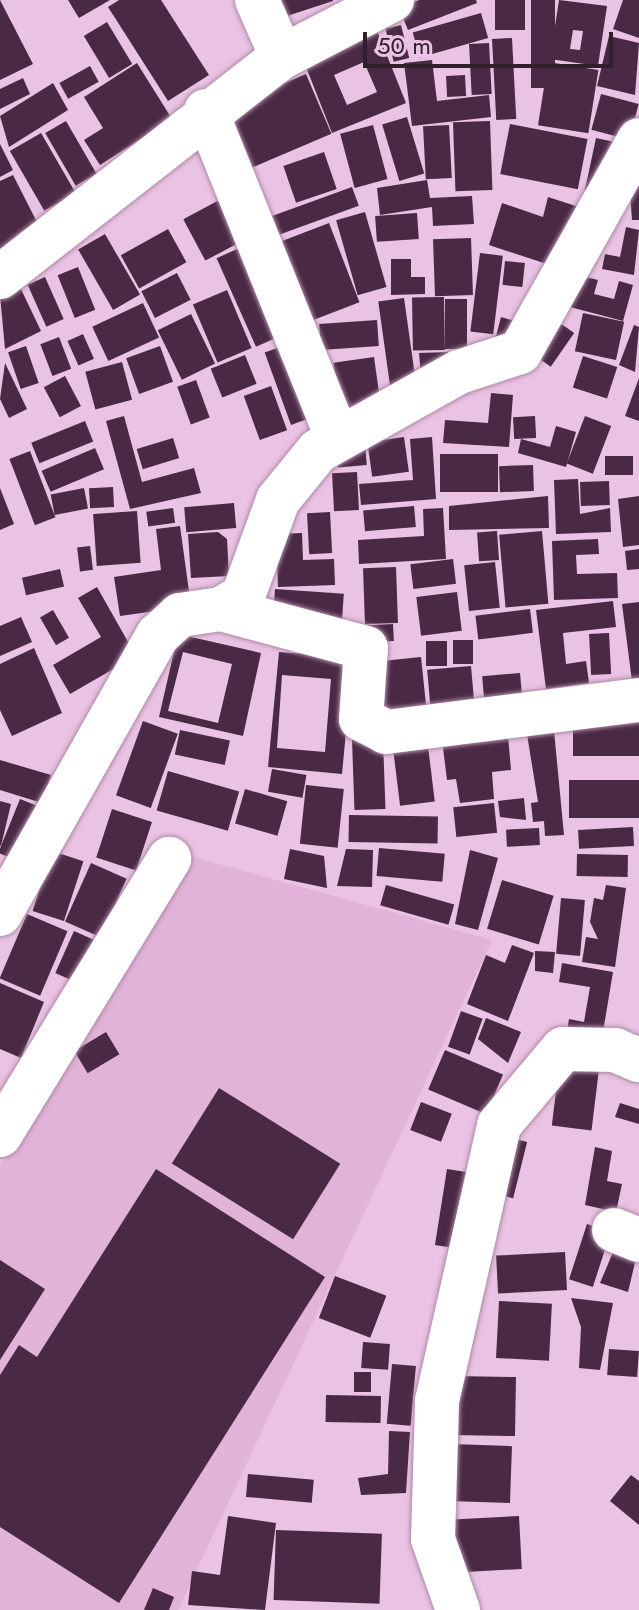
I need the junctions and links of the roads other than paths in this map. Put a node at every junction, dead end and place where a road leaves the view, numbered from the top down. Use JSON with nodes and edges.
{"nodes":[{"id":1,"x":257,"y":0,"type":"edge"},
{"id":2,"x":392,"y":0,"type":"edge"},
{"id":3,"x":282,"y":57,"type":"junction"},
{"id":4,"x":206,"y":111,"type":"junction"},
{"id":5,"x":639,"y":140,"type":"edge"},
{"id":6,"x":0,"y":277,"type":"edge"},
{"id":7,"x":338,"y":439,"type":"junction"},
{"id":8,"x":221,"y":609,"type":"junction"},
{"id":9,"x":639,"y":700,"type":"edge"},
{"id":10,"x":169,"y":859,"type":"dead end"},
{"id":11,"x":0,"y":914,"type":"edge"},
{"id":12,"x":639,"y":1060,"type":"edge"},
{"id":13,"x":0,"y":1135,"type":"edge"},
{"id":14,"x":458,"y":1610,"type":"edge"}],
"edges":[{"from":1,"to":3,"type":"street"},
{"from":2,"to":3,"type":"street"},
{"from":3,"to":4,"type":"street"},
{"from":4,"to":6,"type":"street"},
{"from":4,"to":7,"type":"street"},
{"from":5,"to":7,"type":"street"},
{"from":7,"to":8,"type":"street"},
{"from":8,"to":9,"type":"street"},
{"from":8,"to":11,"type":"street"},
{"from":10,"to":13,"type":"street"},
{"from":12,"to":14,"type":"street"}]}
